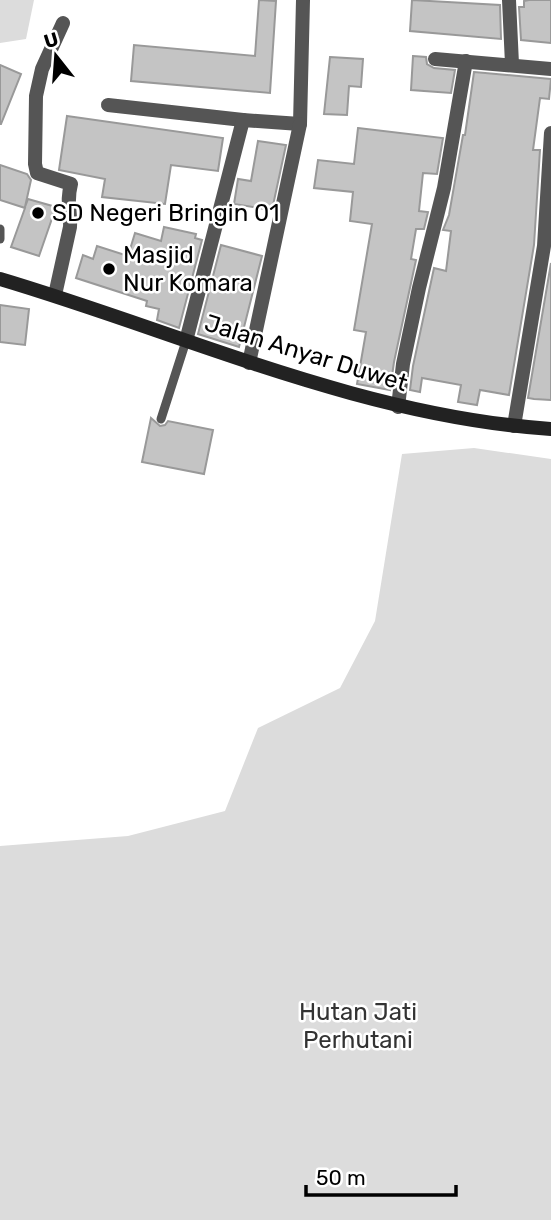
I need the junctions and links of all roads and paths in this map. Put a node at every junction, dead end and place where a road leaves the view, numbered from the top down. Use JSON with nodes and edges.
{"nodes":[{"id":1,"x":303,"y":0,"type":"edge"},
{"id":2,"x":504,"y":0,"type":"edge"},
{"id":3,"x":63,"y":23,"type":"dead end"},
{"id":4,"x":435,"y":59,"type":"dead end"},
{"id":5,"x":466,"y":61,"type":"junction"},
{"id":6,"x":512,"y":64,"type":"junction"},
{"id":7,"x":551,"y":69,"type":"edge"},
{"id":8,"x":108,"y":105,"type":"dead end"},
{"id":9,"x":243,"y":120,"type":"junction"},
{"id":10,"x":300,"y":124,"type":"junction"},
{"id":11,"x":551,"y":133,"type":"edge"},
{"id":12,"x":0,"y":229,"type":"edge"},
{"id":13,"x":0,"y":239,"type":"edge"},
{"id":14,"x":548,"y":246,"type":"edge"},
{"id":15,"x":0,"y":279,"type":"edge"},
{"id":16,"x":55,"y":295,"type":"junction"},
{"id":17,"x":187,"y":341,"type":"junction"},
{"id":18,"x":249,"y":363,"type":"junction"},
{"id":19,"x":398,"y":407,"type":"junction"},
{"id":20,"x":161,"y":419,"type":"dead end"},
{"id":21,"x":514,"y":426,"type":"junction"},
{"id":22,"x":551,"y":429,"type":"edge"}],
"edges":[{"from":1,"to":10,"type":"street"},
{"from":2,"to":6,"type":"street"},
{"from":3,"to":16,"type":"street"},
{"from":4,"to":5,"type":"street"},
{"from":5,"to":6,"type":"street"},
{"from":5,"to":19,"type":"street"},
{"from":6,"to":7,"type":"street"},
{"from":8,"to":9,"type":"street"},
{"from":9,"to":10,"type":"street"},
{"from":9,"to":17,"type":"street"},
{"from":10,"to":18,"type":"street"},
{"from":11,"to":14,"type":"street"},
{"from":12,"to":13,"type":"lane"},
{"from":14,"to":21,"type":"street"},
{"from":15,"to":16,"type":"street","name":"Jalan Anyar Duwet"},
{"from":16,"to":17,"type":"street","name":"Jalan Anyar Duwet"},
{"from":17,"to":18,"type":"street","name":"Jalan Anyar Duwet"},
{"from":17,"to":20,"type":"lane"},
{"from":18,"to":19,"type":"street","name":"Jalan Anyar Duwet"},
{"from":19,"to":21,"type":"street","name":"Jalan Anyar Duwet"},
{"from":21,"to":22,"type":"street","name":"Jalan Anyar Duwet"}]}
